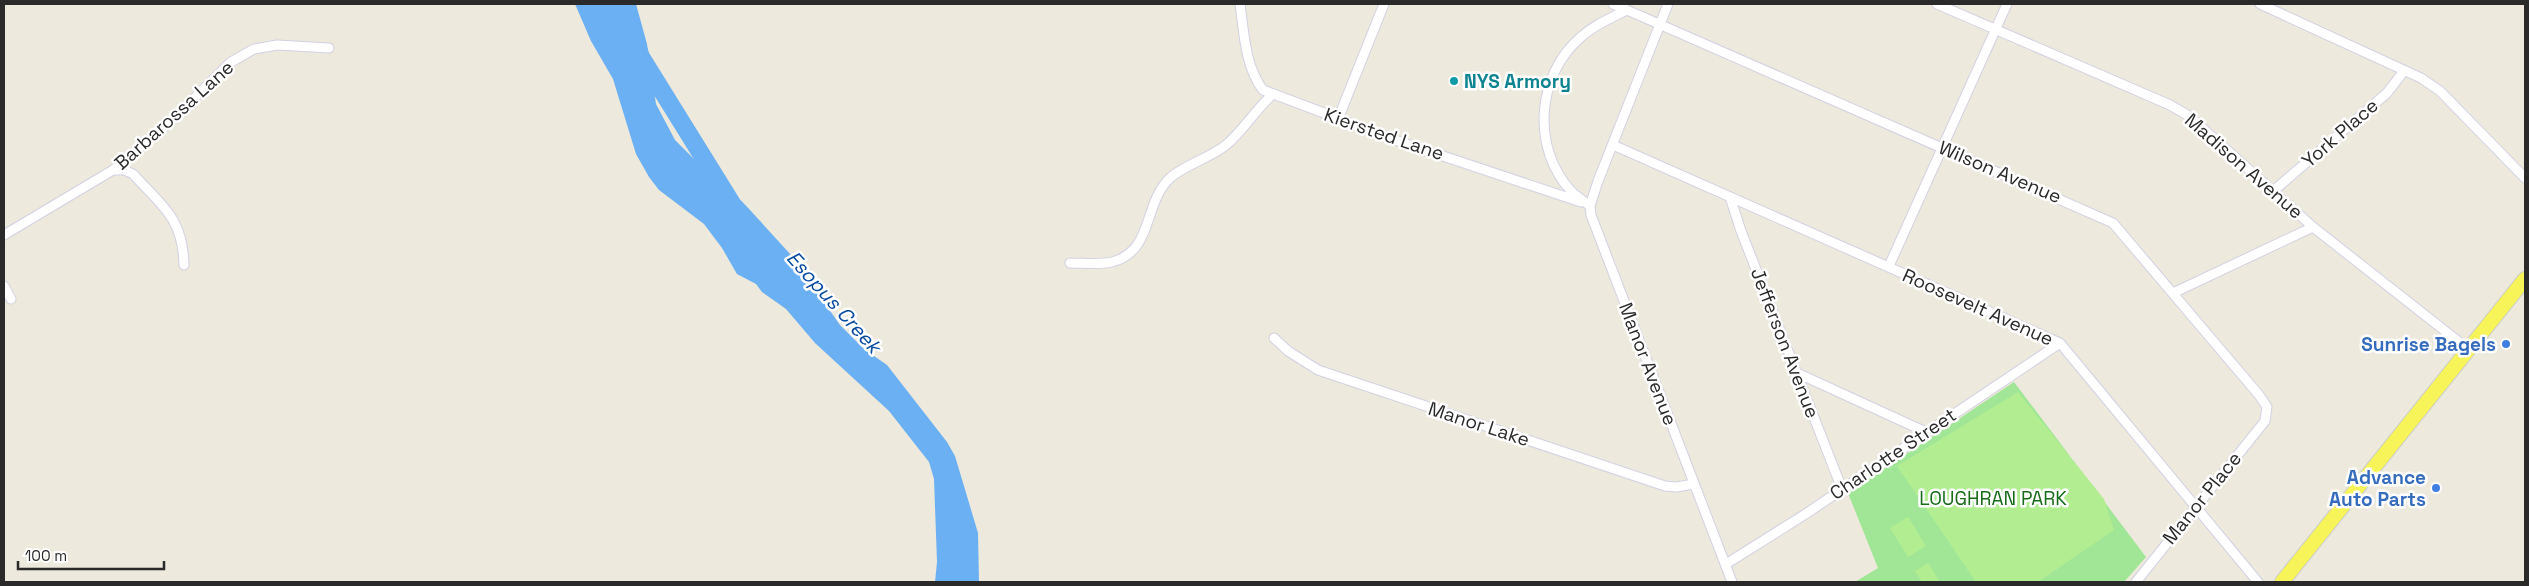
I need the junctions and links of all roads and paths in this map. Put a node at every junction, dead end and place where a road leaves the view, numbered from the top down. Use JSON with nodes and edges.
{"nodes":[{"id":1,"x":1240,"y":4,"type":"edge"},
{"id":2,"x":1384,"y":4,"type":"edge"},
{"id":3,"x":1612,"y":4,"type":"edge"},
{"id":4,"x":1668,"y":4,"type":"edge"},
{"id":5,"x":1937,"y":4,"type":"edge"},
{"id":6,"x":2007,"y":4,"type":"edge"},
{"id":7,"x":2260,"y":4,"type":"edge"},
{"id":8,"x":1627,"y":10,"type":"junction"},
{"id":9,"x":1660,"y":23,"type":"junction"},
{"id":10,"x":1995,"y":30,"type":"junction"},
{"id":11,"x":329,"y":48,"type":"dead end"},
{"id":12,"x":2404,"y":71,"type":"junction"},
{"id":13,"x":1272,"y":95,"type":"junction"},
{"id":14,"x":1338,"y":118,"type":"junction"},
{"id":15,"x":1613,"y":145,"type":"junction"},
{"id":16,"x":1943,"y":148,"type":"junction"},
{"id":17,"x":113,"y":170,"type":"junction"},
{"id":18,"x":2525,"y":178,"type":"edge"},
{"id":19,"x":2272,"y":192,"type":"junction"},
{"id":20,"x":1730,"y":196,"type":"junction"},
{"id":21,"x":1590,"y":206,"type":"junction"},
{"id":22,"x":2313,"y":226,"type":"junction"},
{"id":23,"x":4,"y":235,"type":"edge"},
{"id":24,"x":1070,"y":263,"type":"dead end"},
{"id":25,"x":184,"y":265,"type":"dead end"},
{"id":26,"x":1889,"y":266,"type":"junction"},
{"id":27,"x":2525,"y":279,"type":"edge"},
{"id":28,"x":4,"y":286,"type":"edge"},
{"id":29,"x":2173,"y":293,"type":"junction"},
{"id":30,"x":11,"y":299,"type":"dead end"},
{"id":31,"x":1274,"y":338,"type":"dead end"},
{"id":32,"x":2060,"y":343,"type":"junction"},
{"id":33,"x":2468,"y":349,"type":"junction"},
{"id":34,"x":1797,"y":373,"type":"junction"},
{"id":35,"x":2267,"y":414,"type":"joint"},
{"id":36,"x":1926,"y":432,"type":"junction"},
{"id":37,"x":1694,"y":484,"type":"junction"},
{"id":38,"x":1842,"y":489,"type":"junction"},
{"id":39,"x":2196,"y":505,"type":"junction"},
{"id":40,"x":1726,"y":564,"type":"junction"},
{"id":41,"x":1732,"y":582,"type":"edge"},
{"id":42,"x":2136,"y":582,"type":"edge"},
{"id":43,"x":2258,"y":582,"type":"edge"},
{"id":44,"x":2282,"y":582,"type":"edge"}],
"edges":[{"from":1,"to":13,"type":"street","name":"Kiersted Lane"},
{"from":2,"to":14,"type":"street"},
{"from":3,"to":8,"type":"street","name":"Wilson Avenue"},
{"from":4,"to":9,"type":"street"},
{"from":5,"to":10,"type":"street","name":"Madison Avenue"},
{"from":6,"to":10,"type":"street"},
{"from":7,"to":12,"type":"street"},
{"from":8,"to":9,"type":"street","name":"Wilson Avenue"},
{"from":8,"to":21,"type":"street"},
{"from":9,"to":15,"type":"street"},
{"from":9,"to":16,"type":"street","name":"Wilson Avenue"},
{"from":10,"to":16,"type":"street"},
{"from":10,"to":19,"type":"street","name":"Madison Avenue"},
{"from":11,"to":17,"type":"street","name":"Barbarossa Lane"},
{"from":12,"to":18,"type":"street"},
{"from":12,"to":19,"type":"street","name":"York Place"},
{"from":13,"to":14,"type":"street","name":"Kiersted Lane"},
{"from":13,"to":24,"type":"street"},
{"from":14,"to":21,"type":"street","name":"Kiersted Lane"},
{"from":15,"to":20,"type":"street","name":"Roosevelt Avenue"},
{"from":15,"to":21,"type":"street"},
{"from":16,"to":26,"type":"street"},
{"from":16,"to":29,"type":"street","name":"Wilson Avenue"},
{"from":17,"to":23,"type":"street","name":"Barbarossa Lane"},
{"from":17,"to":25,"type":"street"},
{"from":19,"to":22,"type":"street","name":"Madison Avenue"},
{"from":20,"to":26,"type":"street","name":"Roosevelt Avenue"},
{"from":20,"to":34,"type":"street","name":"Jefferson Avenue"},
{"from":21,"to":37,"type":"street","name":"Manor Avenue"},
{"from":22,"to":29,"type":"street"},
{"from":22,"to":33,"type":"street","name":"Madison Avenue"},
{"from":26,"to":32,"type":"street","name":"Roosevelt Avenue"},
{"from":27,"to":33,"type":"main road"},
{"from":28,"to":30,"type":"street"},
{"from":29,"to":35,"type":"street","name":"Wilson Avenue"},
{"from":31,"to":37,"type":"street","name":"Manor Lake"},
{"from":32,"to":36,"type":"street","name":"Charlotte Street"},
{"from":32,"to":39,"type":"street","name":"Roosevelt Avenue"},
{"from":33,"to":44,"type":"main road"},
{"from":34,"to":36,"type":"street"},
{"from":34,"to":38,"type":"street","name":"Jefferson Avenue"},
{"from":35,"to":39,"type":"street","name":"Manor Place"},
{"from":36,"to":38,"type":"street","name":"Charlotte Street"},
{"from":37,"to":40,"type":"street","name":"Manor Avenue"},
{"from":38,"to":40,"type":"street","name":"Charlotte Street"},
{"from":39,"to":42,"type":"street","name":"Manor Place"},
{"from":39,"to":43,"type":"street","name":"Roosevelt Avenue"},
{"from":40,"to":41,"type":"street","name":"Manor Avenue"}]}
